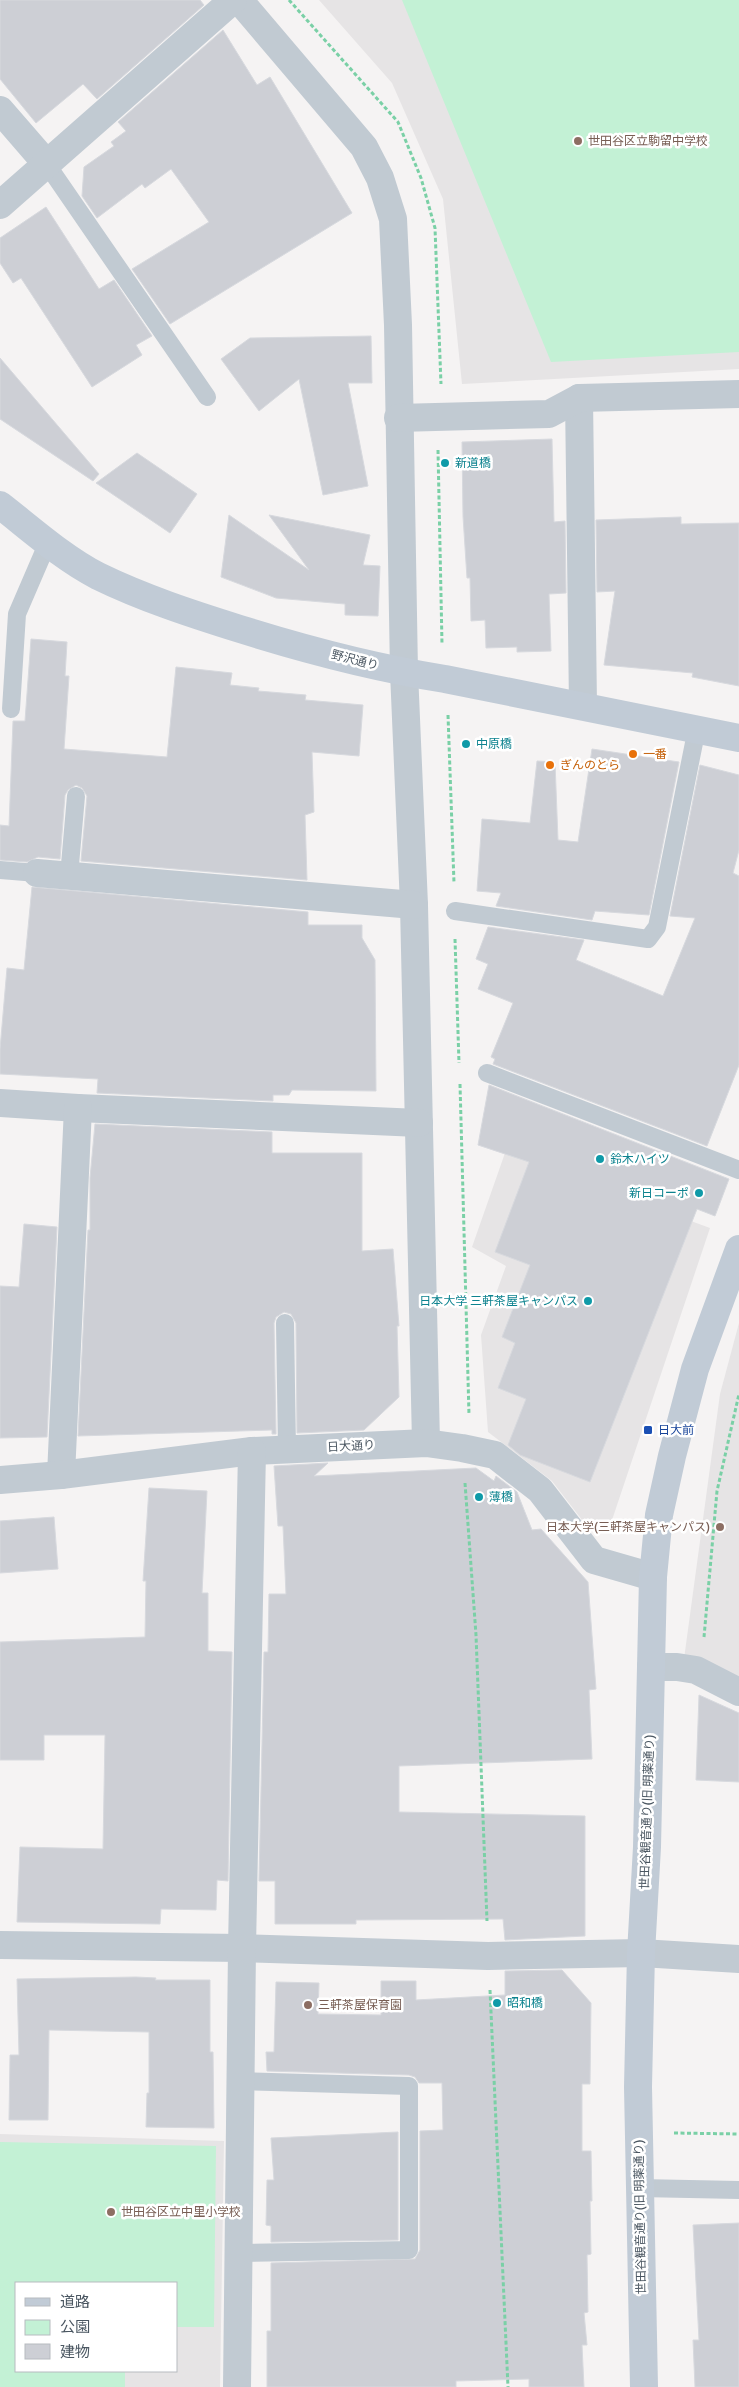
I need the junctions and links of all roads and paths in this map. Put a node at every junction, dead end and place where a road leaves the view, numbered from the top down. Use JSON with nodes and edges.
{"nodes":[{"id":1,"x":233,"y":0,"type":"edge"},
{"id":2,"x":239,"y":0,"type":"edge"},
{"id":3,"x":0,"y":110,"type":"edge"},
{"id":4,"x":46,"y":163,"type":"junction"},
{"id":5,"x":0,"y":205,"type":"edge"},
{"id":6,"x":739,"y":394,"type":"edge"},
{"id":7,"x":208,"y":397,"type":"dead end"},
{"id":8,"x":579,"y":398,"type":"junction"},
{"id":9,"x":398,"y":418,"type":"junction"},
{"id":10,"x":0,"y":505,"type":"edge"},
{"id":11,"x":48,"y":542,"type":"junction"},
{"id":12,"x":404,"y":672,"type":"junction"},
{"id":13,"x":583,"y":706,"type":"junction"},
{"id":14,"x":11,"y":709,"type":"dead end"},
{"id":15,"x":696,"y":728,"type":"junction"},
{"id":16,"x":739,"y":738,"type":"edge"},
{"id":17,"x":76,"y":796,"type":"dead end"},
{"id":18,"x":0,"y":870,"type":"edge"},
{"id":19,"x":37,"y":873,"type":"joint"},
{"id":20,"x":68,"y":876,"type":"junction"},
{"id":21,"x":414,"y":905,"type":"junction"},
{"id":22,"x":454,"y":911,"type":"dead end"},
{"id":23,"x":487,"y":1073,"type":"dead end"},
{"id":24,"x":0,"y":1103,"type":"edge"},
{"id":25,"x":78,"y":1108,"type":"junction"},
{"id":26,"x":419,"y":1123,"type":"junction"},
{"id":27,"x":739,"y":1170,"type":"edge"},
{"id":28,"x":739,"y":1249,"type":"edge"},
{"id":29,"x":285,"y":1323,"type":"dead end"},
{"id":30,"x":739,"y":1394,"type":"edge"},
{"id":31,"x":426,"y":1443,"type":"junction"},
{"id":32,"x":287,"y":1449,"type":"junction"},
{"id":33,"x":252,"y":1451,"type":"junction"},
{"id":34,"x":60,"y":1475,"type":"junction"},
{"id":35,"x":0,"y":1480,"type":"edge"},
{"id":36,"x":653,"y":1577,"type":"junction"},
{"id":37,"x":703,"y":1647,"type":"dead end"},
{"id":38,"x":651,"y":1667,"type":"junction"},
{"id":39,"x":739,"y":1692,"type":"edge"},
{"id":40,"x":0,"y":1945,"type":"edge"},
{"id":41,"x":242,"y":1948,"type":"junction"},
{"id":42,"x":641,"y":1953,"type":"junction"},
{"id":43,"x":739,"y":1959,"type":"edge"},
{"id":44,"x":241,"y":2081,"type":"junction"},
{"id":45,"x":674,"y":2133,"type":"dead end"},
{"id":46,"x":739,"y":2134,"type":"edge"},
{"id":47,"x":639,"y":2188,"type":"junction"},
{"id":48,"x":739,"y":2190,"type":"edge"},
{"id":49,"x":239,"y":2253,"type":"junction"},
{"id":50,"x":237,"y":2387,"type":"edge"},
{"id":51,"x":644,"y":2387,"type":"edge"}],
"edges":[{"from":1,"to":4,"type":"street"},
{"from":2,"to":9,"type":"street"},
{"from":3,"to":4,"type":"street"},
{"from":4,"to":5,"type":"street"},
{"from":4,"to":7,"type":"lane"},
{"from":6,"to":8,"type":"street"},
{"from":8,"to":9,"type":"street"},
{"from":8,"to":13,"type":"street"},
{"from":9,"to":12,"type":"street"},
{"from":10,"to":11,"type":"street","name":"野沢通り"},
{"from":11,"to":12,"type":"street","name":"野沢通り"},
{"from":11,"to":14,"type":"lane"},
{"from":12,"to":13,"type":"street","name":"野沢通り"},
{"from":12,"to":21,"type":"street"},
{"from":13,"to":15,"type":"street","name":"野沢通り"},
{"from":15,"to":16,"type":"street","name":"野沢通り"},
{"from":15,"to":22,"type":"lane"},
{"from":17,"to":20,"type":"lane"},
{"from":18,"to":19,"type":"lane"},
{"from":19,"to":20,"type":"street"},
{"from":20,"to":21,"type":"street"},
{"from":21,"to":26,"type":"street"},
{"from":23,"to":27,"type":"lane"},
{"from":24,"to":25,"type":"street"},
{"from":25,"to":26,"type":"street"},
{"from":25,"to":34,"type":"street"},
{"from":26,"to":31,"type":"street"},
{"from":28,"to":36,"type":"street","name":"世田谷観音通り(旧 明薬通り)"},
{"from":29,"to":32,"type":"lane"},
{"from":30,"to":37,"type":"path"},
{"from":31,"to":32,"type":"street","name":"日大通り"},
{"from":31,"to":36,"type":"street","name":"日大通り"},
{"from":32,"to":33,"type":"street","name":"日大通り"},
{"from":33,"to":34,"type":"street","name":"日大通り"},
{"from":33,"to":41,"type":"street"},
{"from":34,"to":35,"type":"street","name":"日大通り"},
{"from":36,"to":38,"type":"street","name":"世田谷観音通り(旧 明薬通り)"},
{"from":38,"to":39,"type":"street"},
{"from":38,"to":42,"type":"street","name":"世田谷観音通り(旧 明薬通り)"},
{"from":40,"to":41,"type":"street"},
{"from":41,"to":42,"type":"street"},
{"from":41,"to":44,"type":"street"},
{"from":42,"to":43,"type":"street"},
{"from":42,"to":47,"type":"street","name":"世田谷観音通り(旧 明薬通り)"},
{"from":44,"to":49,"type":"street"},
{"from":44,"to":49,"type":"lane"},
{"from":45,"to":46,"type":"path"},
{"from":47,"to":48,"type":"lane"},
{"from":47,"to":51,"type":"street","name":"世田谷観音通り(旧 明薬通り)"},
{"from":49,"to":50,"type":"street"}]}
